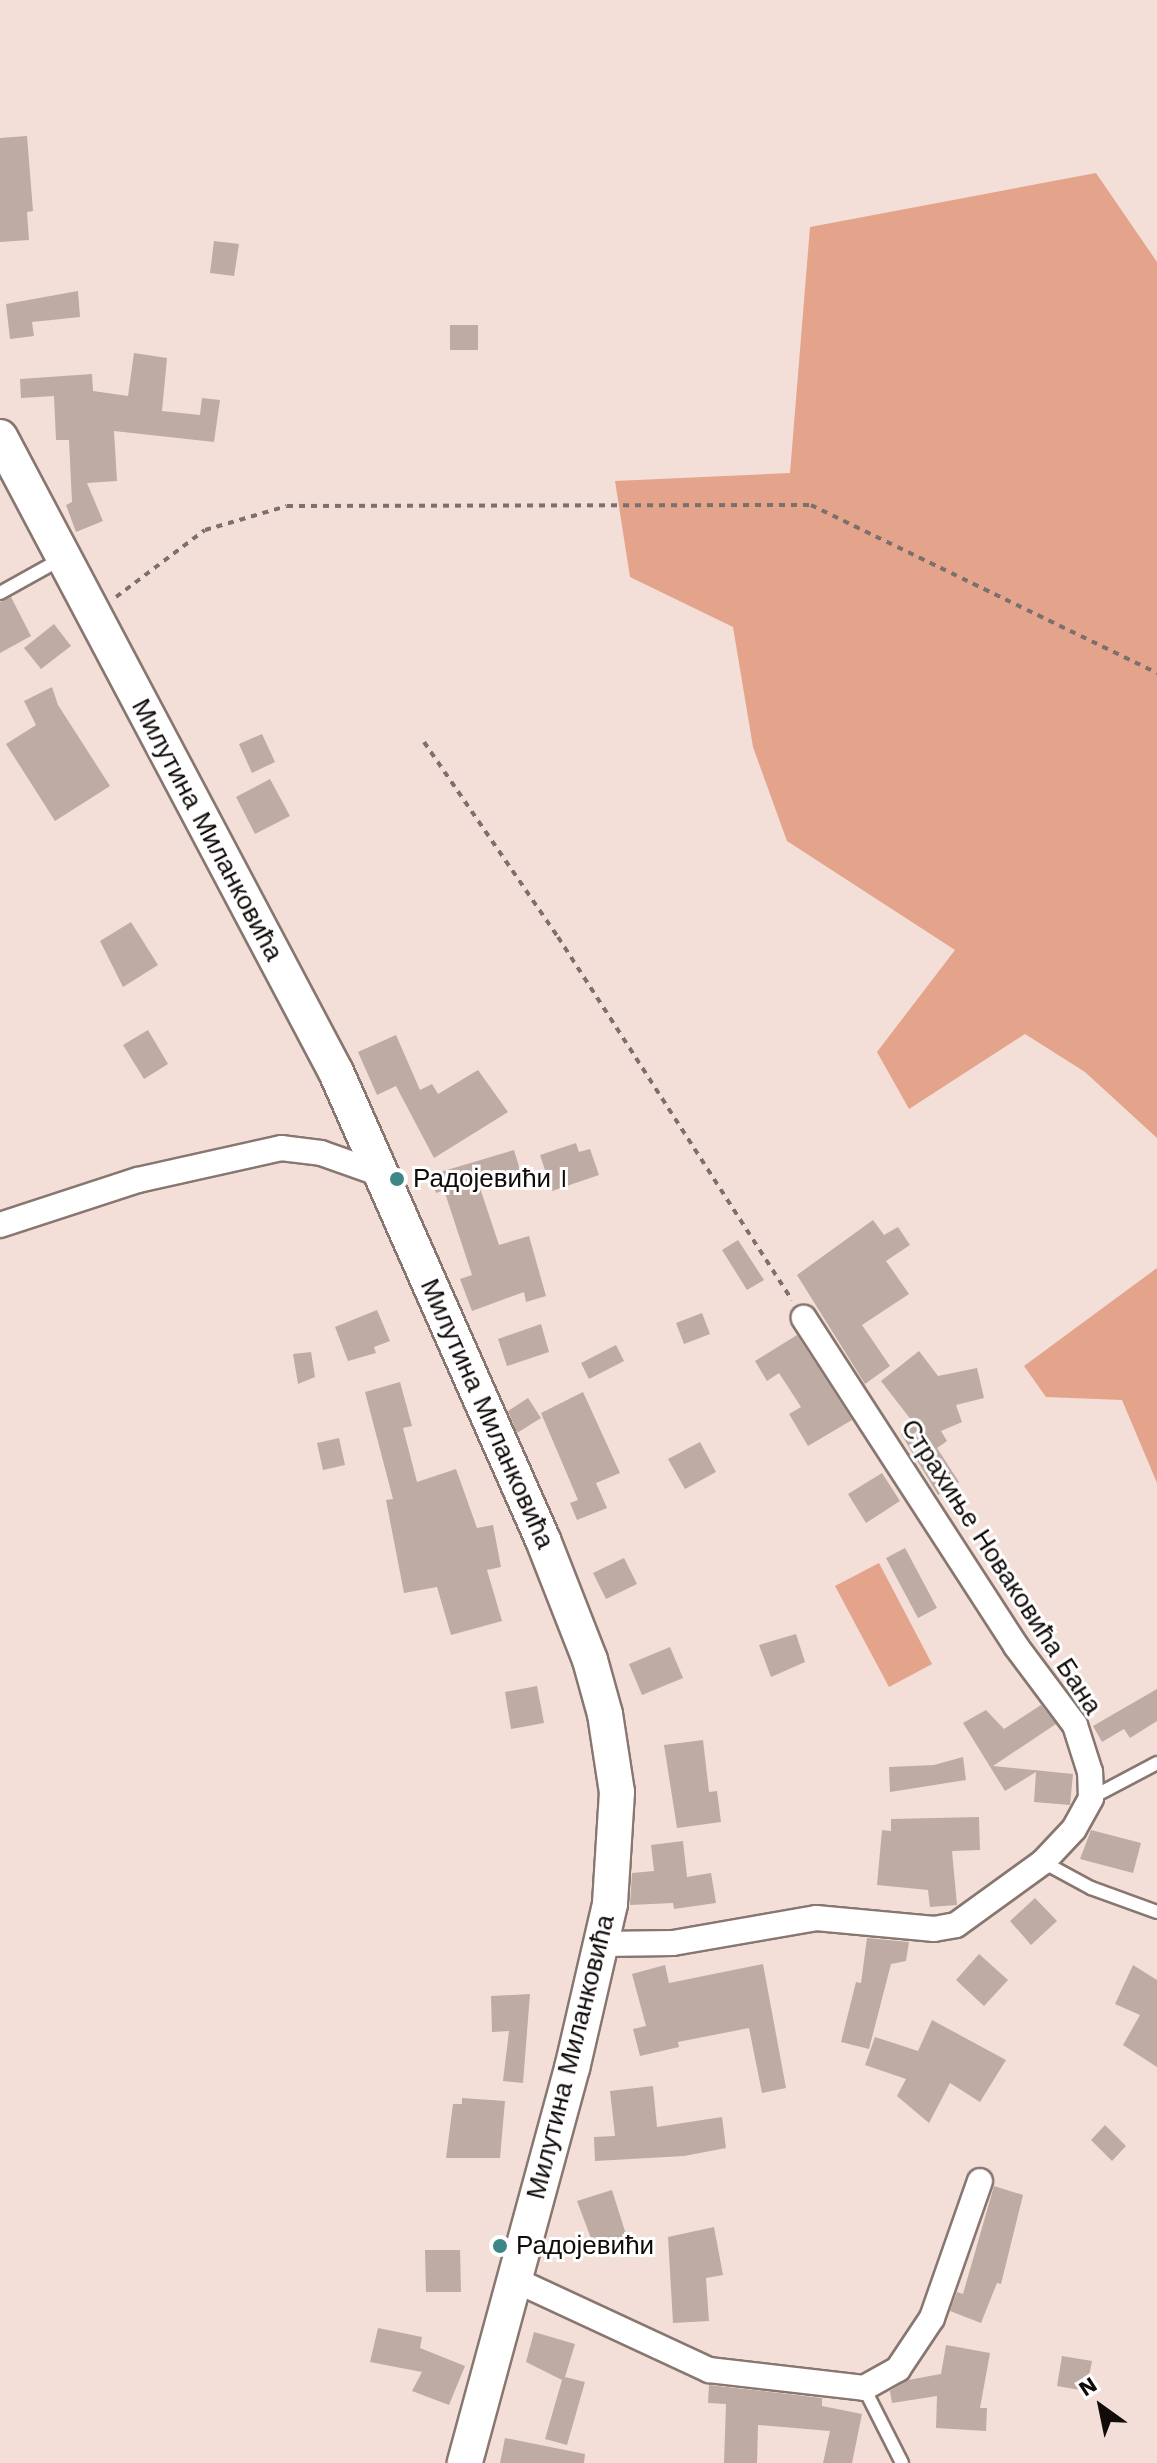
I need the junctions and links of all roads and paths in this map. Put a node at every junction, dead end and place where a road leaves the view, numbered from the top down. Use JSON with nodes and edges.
{"nodes":[{"id":1,"x":0,"y":437,"type":"edge"},
{"id":2,"x":63,"y":558,"type":"junction"},
{"id":3,"x":0,"y":593,"type":"edge"},
{"id":4,"x":94,"y":616,"type":"junction"},
{"id":5,"x":1157,"y":673,"type":"edge"},
{"id":6,"x":424,"y":742,"type":"dead end"},
{"id":7,"x":383,"y":1175,"type":"junction"},
{"id":8,"x":0,"y":1225,"type":"edge"},
{"id":9,"x":804,"y":1318,"type":"joint"},
{"id":10,"x":1157,"y":1763,"type":"edge"},
{"id":11,"x":1091,"y":1798,"type":"junction"},
{"id":12,"x":1043,"y":1862,"type":"junction"},
{"id":13,"x":1157,"y":1912,"type":"edge"},
{"id":14,"x":601,"y":1944,"type":"junction"},
{"id":15,"x":980,"y":2181,"type":"dead end"},
{"id":16,"x":515,"y":2280,"type":"junction"},
{"id":17,"x":864,"y":2388,"type":"junction"},
{"id":18,"x":465,"y":2463,"type":"edge"},
{"id":19,"x":902,"y":2463,"type":"edge"}],
"edges":[{"from":1,"to":2,"type":"main road","name":"Милутина Миланковића"},
{"from":2,"to":3,"type":"lane"},
{"from":2,"to":4,"type":"main road","name":"Милутина Миланковића"},
{"from":4,"to":5,"type":"path"},
{"from":4,"to":7,"type":"main road","name":"Милутина Миланковића"},
{"from":6,"to":9,"type":"path"},
{"from":7,"to":8,"type":"street"},
{"from":7,"to":14,"type":"main road","name":"Милутина Миланковића"},
{"from":9,"to":11,"type":"street","name":"Страхиње Новаковића Бана"},
{"from":10,"to":11,"type":"lane"},
{"from":11,"to":12,"type":"street"},
{"from":12,"to":13,"type":"lane"},
{"from":12,"to":14,"type":"street"},
{"from":14,"to":16,"type":"main road","name":"Милутина Миланковића"},
{"from":15,"to":17,"type":"street"},
{"from":16,"to":17,"type":"street"},
{"from":16,"to":18,"type":"main road","name":"Милутина Миланковића"},
{"from":17,"to":19,"type":"lane"}]}
